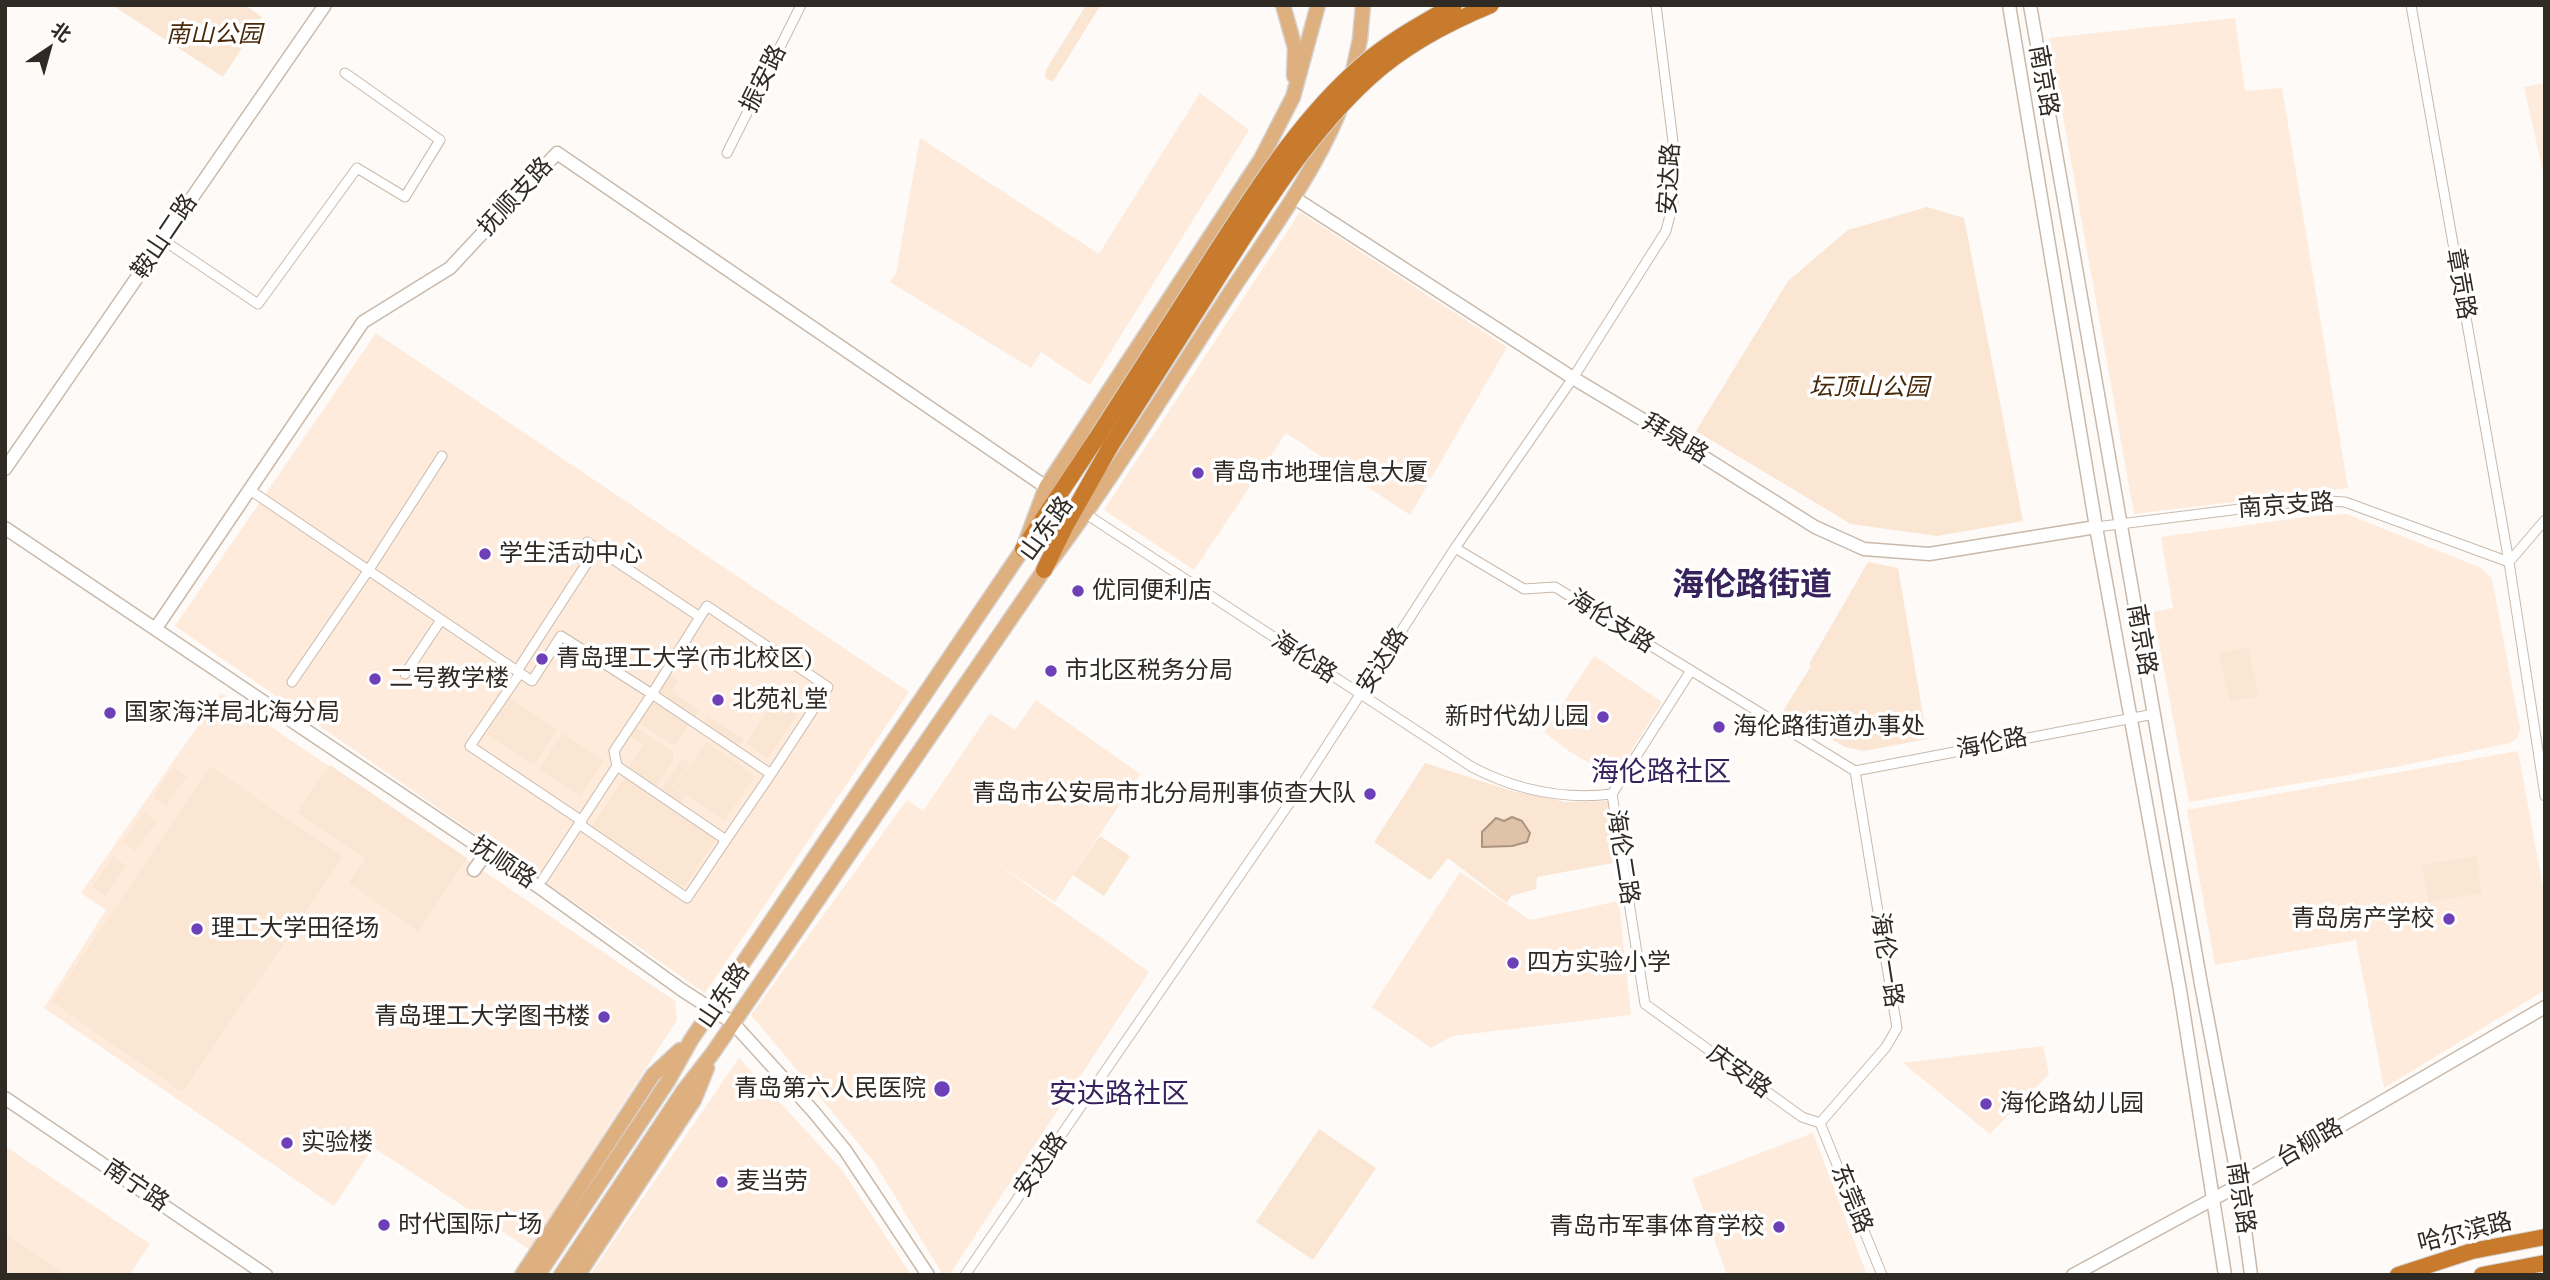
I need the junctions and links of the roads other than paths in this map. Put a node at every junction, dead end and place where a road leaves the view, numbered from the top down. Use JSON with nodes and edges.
{"nodes":[{"id":1,"x":325,"y":5,"type":"edge"},
{"id":2,"x":801,"y":5,"type":"edge"},
{"id":3,"x":1283,"y":5,"type":"edge"},
{"id":4,"x":1318,"y":5,"type":"edge"},
{"id":5,"x":1363,"y":5,"type":"edge"},
{"id":6,"x":1454,"y":5,"type":"edge"},
{"id":7,"x":1491,"y":5,"type":"edge"},
{"id":8,"x":1501,"y":5,"type":"edge"},
{"id":9,"x":1656,"y":5,"type":"edge"},
{"id":10,"x":2009,"y":5,"type":"edge"},
{"id":11,"x":2030,"y":5,"type":"edge"},
{"id":12,"x":2411,"y":5,"type":"edge"},
{"id":13,"x":345,"y":73,"type":"dead end"},
{"id":14,"x":1293,"y":97,"type":"junction"},
{"id":15,"x":1331,"y":130,"type":"junction"},
{"id":16,"x":727,"y":153,"type":"dead end"},
{"id":17,"x":1293,"y":197,"type":"junction"},
{"id":18,"x":163,"y":240,"type":"junction"},
{"id":19,"x":1573,"y":378,"type":"junction"},
{"id":20,"x":1103,"y":443,"type":"junction"},
{"id":21,"x":442,"y":456,"type":"dead end"},
{"id":22,"x":5,"y":469,"type":"edge"},
{"id":23,"x":1046,"y":487,"type":"junction"},
{"id":24,"x":250,"y":490,"type":"junction"},
{"id":25,"x":1086,"y":514,"type":"junction"},
{"id":26,"x":2545,"y":520,"type":"edge"},
{"id":27,"x":2119,"y":523,"type":"junction"},
{"id":28,"x":2096,"y":527,"type":"junction"},
{"id":29,"x":5,"y":528,"type":"edge"},
{"id":30,"x":1455,"y":548,"type":"junction"},
{"id":31,"x":1023,"y":549,"type":"junction"},
{"id":32,"x":2509,"y":562,"type":"junction"},
{"id":33,"x":368,"y":570,"type":"junction"},
{"id":34,"x":1044,"y":570,"type":"junction"},
{"id":35,"x":700,"y":617,"type":"junction"},
{"id":36,"x":441,"y":620,"type":"junction"},
{"id":37,"x":156,"y":628,"type":"junction"},
{"id":38,"x":1690,"y":671,"type":"junction"},
{"id":39,"x":518,"y":672,"type":"junction"},
{"id":40,"x":405,"y":674,"type":"dead end"},
{"id":41,"x":292,"y":682,"type":"dead end"},
{"id":42,"x":652,"y":694,"type":"junction"},
{"id":43,"x":1361,"y":695,"type":"junction"},
{"id":44,"x":2154,"y":713,"type":"junction"},
{"id":45,"x":2130,"y":718,"type":"junction"},
{"id":46,"x":617,"y":766,"type":"junction"},
{"id":47,"x":1855,"y":771,"type":"junction"},
{"id":48,"x":771,"y":774,"type":"junction"},
{"id":49,"x":1612,"y":794,"type":"junction"},
{"id":50,"x":2545,"y":796,"type":"edge"},
{"id":51,"x":580,"y":822,"type":"junction"},
{"id":52,"x":726,"y":840,"type":"junction"},
{"id":53,"x":487,"y":852,"type":"junction"},
{"id":54,"x":474,"y":870,"type":"dead end"},
{"id":55,"x":541,"y":883,"type":"junction"},
{"id":56,"x":2545,"y":1007,"type":"edge"},
{"id":57,"x":712,"y":1010,"type":"junction"},
{"id":58,"x":1660,"y":1015,"type":"joint"},
{"id":59,"x":733,"y":1023,"type":"junction"},
{"id":60,"x":691,"y":1040,"type":"junction"},
{"id":61,"x":712,"y":1054,"type":"junction"},
{"id":62,"x":5,"y":1098,"type":"edge"},
{"id":63,"x":1820,"y":1123,"type":"junction"},
{"id":64,"x":2239,"y":1185,"type":"junction"},
{"id":65,"x":2214,"y":1198,"type":"junction"},
{"id":66,"x":2545,"y":1237,"type":"edge"},
{"id":67,"x":2545,"y":1264,"type":"edge"},
{"id":68,"x":267,"y":1275,"type":"edge"},
{"id":69,"x":522,"y":1275,"type":"edge"},
{"id":70,"x":538,"y":1275,"type":"edge"},
{"id":71,"x":561,"y":1275,"type":"edge"},
{"id":72,"x":578,"y":1275,"type":"edge"},
{"id":73,"x":928,"y":1275,"type":"edge"},
{"id":74,"x":965,"y":1275,"type":"edge"},
{"id":75,"x":1882,"y":1275,"type":"edge"},
{"id":76,"x":2073,"y":1275,"type":"edge"},
{"id":77,"x":2225,"y":1275,"type":"edge"},
{"id":78,"x":2251,"y":1275,"type":"edge"},
{"id":79,"x":2398,"y":1275,"type":"edge"},
{"id":80,"x":2482,"y":1275,"type":"edge"}],
"edges":[{"from":1,"to":18,"type":"main road","name":"鞍山二路"},
{"from":2,"to":16,"type":"street","name":"振安路"},
{"from":3,"to":14,"type":"main road"},
{"from":4,"to":14,"type":"main road","name":"山东路"},
{"from":5,"to":15,"type":"main road","name":"山东路"},
{"from":6,"to":20,"type":"highway","bridge":true},
{"from":7,"to":20,"type":"highway","bridge":true},
{"from":8,"to":15,"type":"main road"},
{"from":9,"to":19,"type":"street","name":"安达路"},
{"from":10,"to":28,"type":"main road","name":"南京路"},
{"from":11,"to":27,"type":"main road","name":"南京路"},
{"from":12,"to":32,"type":"street","name":"章贡路"},
{"from":13,"to":18,"type":"street"},
{"from":14,"to":23,"type":"main road","name":"山东路"},
{"from":15,"to":17,"type":"main road","name":"山东路"},
{"from":17,"to":19,"type":"main road","name":"拜泉路"},
{"from":17,"to":25,"type":"main road","name":"山东路"},
{"from":18,"to":22,"type":"main road","name":"鞍山二路"},
{"from":19,"to":28,"type":"main road","name":"拜泉路"},
{"from":19,"to":30,"type":"street","name":"安达路"},
{"from":20,"to":31,"type":"highway"},
{"from":20,"to":34,"type":"highway"},
{"from":21,"to":33,"type":"street"},
{"from":23,"to":24,"type":"main road","name":"抚顺支路"},
{"from":23,"to":31,"type":"main road","name":"山东路"},
{"from":24,"to":33,"type":"street"},
{"from":24,"to":37,"type":"main road","name":"抚顺支路"},
{"from":25,"to":34,"type":"main road","name":"山东路"},
{"from":25,"to":43,"type":"street","name":"海伦路"},
{"from":26,"to":32,"type":"street"},
{"from":27,"to":28,"type":"street","name":"南京支路"},
{"from":27,"to":32,"type":"street","name":"南京支路"},
{"from":27,"to":44,"type":"main road","name":"南京路"},
{"from":28,"to":45,"type":"main road","name":"南京路"},
{"from":29,"to":37,"type":"main road","name":"抚顺路"},
{"from":30,"to":38,"type":"street","name":"海伦支路"},
{"from":30,"to":43,"type":"street","name":"安达路"},
{"from":31,"to":57,"type":"main road","name":"山东路"},
{"from":32,"to":50,"type":"street","name":"章贡路"},
{"from":33,"to":36,"type":"street"},
{"from":33,"to":41,"type":"street"},
{"from":34,"to":59,"type":"main road","name":"山东路"},
{"from":35,"to":39,"type":"street"},
{"from":35,"to":42,"type":"street"},
{"from":35,"to":48,"type":"street"},
{"from":36,"to":39,"type":"street"},
{"from":36,"to":40,"type":"street"},
{"from":37,"to":53,"type":"main road","name":"抚顺路"},
{"from":38,"to":47,"type":"street"},
{"from":38,"to":49,"type":"street","name":"海伦二路"},
{"from":39,"to":42,"type":"street"},
{"from":39,"to":51,"type":"street"},
{"from":42,"to":46,"type":"street"},
{"from":42,"to":48,"type":"street"},
{"from":43,"to":49,"type":"street","name":"海伦路"},
{"from":43,"to":74,"type":"street","name":"安达路"},
{"from":44,"to":45,"type":"street","name":"海伦路"},
{"from":44,"to":64,"type":"main road","name":"南京路"},
{"from":45,"to":47,"type":"street","name":"海伦路"},
{"from":45,"to":65,"type":"main road","name":"南京路"},
{"from":46,"to":51,"type":"street"},
{"from":46,"to":52,"type":"street"},
{"from":47,"to":63,"type":"street","name":"海伦一路"},
{"from":48,"to":52,"type":"street"},
{"from":49,"to":58,"type":"street","name":"海伦二路"},
{"from":51,"to":52,"type":"street"},
{"from":51,"to":55,"type":"street"},
{"from":53,"to":54,"type":"main road"},
{"from":53,"to":55,"type":"main road","name":"抚顺路"},
{"from":55,"to":57,"type":"main road","name":"抚顺路"},
{"from":56,"to":64,"type":"main road","name":"台柳路"},
{"from":57,"to":59,"type":"main road","name":"抚顺路"},
{"from":57,"to":60,"type":"main road","name":"山东路"},
{"from":58,"to":63,"type":"street","name":"庆安路"},
{"from":59,"to":61,"type":"main road","name":"山东路"},
{"from":59,"to":73,"type":"main road","name":"抚顺路"},
{"from":60,"to":69,"type":"main road","name":"山东路"},
{"from":60,"to":70,"type":"main road","name":"山东路"},
{"from":61,"to":71,"type":"main road","name":"山东路"},
{"from":61,"to":72,"type":"main road","name":"山东路"},
{"from":62,"to":68,"type":"main road","name":"南宁路"},
{"from":63,"to":75,"type":"street","name":"东莞路"},
{"from":64,"to":65,"type":"main road","name":"台柳路"},
{"from":64,"to":78,"type":"main road","name":"南京路"},
{"from":65,"to":76,"type":"main road","name":"台柳路"},
{"from":65,"to":77,"type":"main road","name":"南京路"},
{"from":66,"to":79,"type":"highway","name":"哈尔滨路"},
{"from":67,"to":80,"type":"highway","name":"哈尔滨路"}]}
